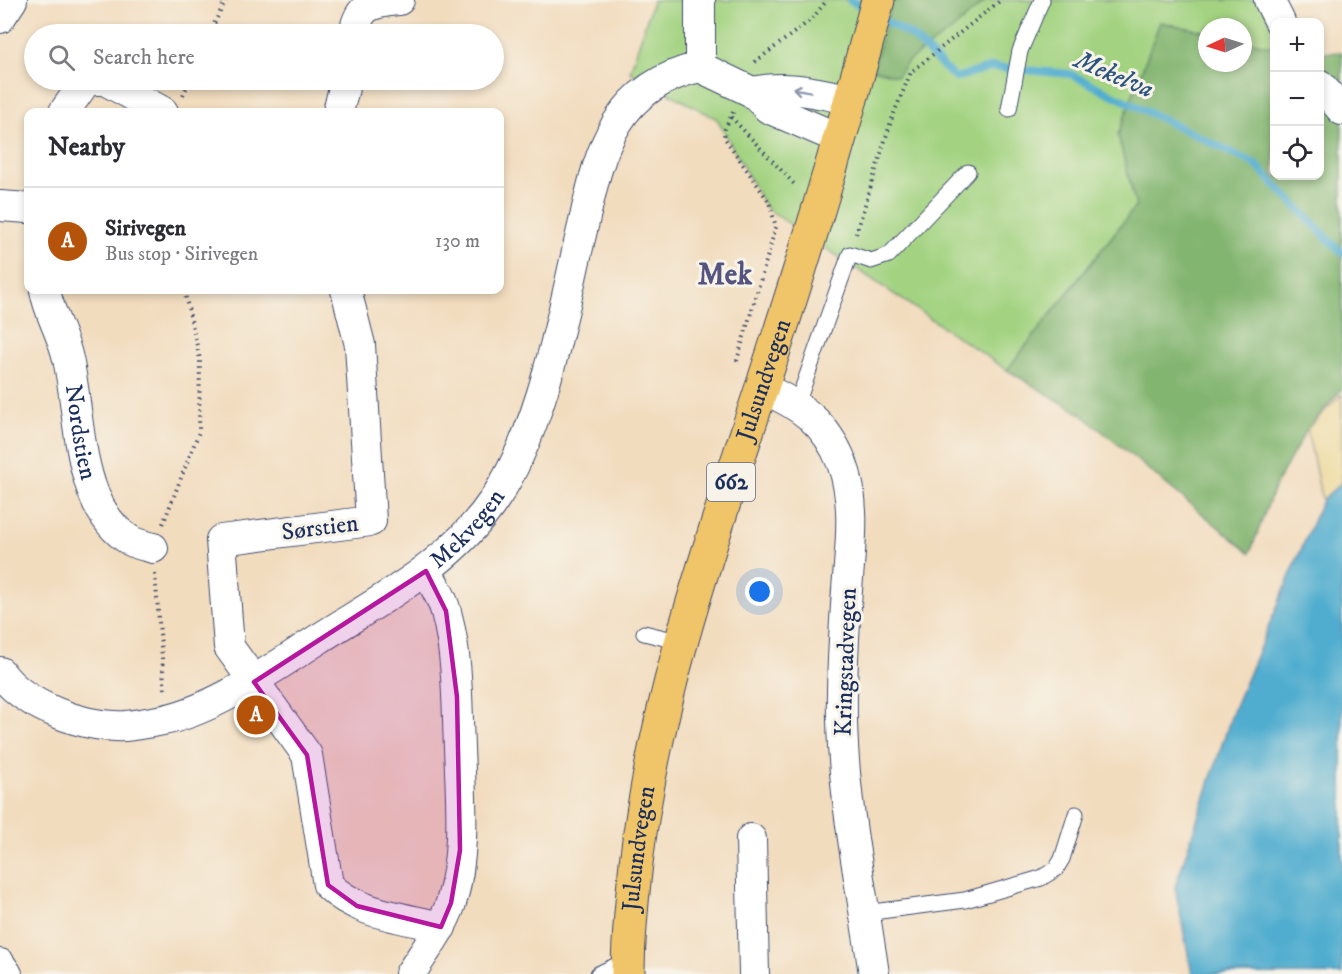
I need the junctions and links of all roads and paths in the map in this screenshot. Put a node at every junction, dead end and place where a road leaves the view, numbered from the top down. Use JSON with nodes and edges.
{"nodes":[{"id":1,"x":12,"y":0,"type":"edge"},
{"id":2,"x":217,"y":0,"type":"edge"},
{"id":3,"x":399,"y":0,"type":"edge"},
{"id":4,"x":700,"y":0,"type":"edge"},
{"id":5,"x":827,"y":0,"type":"edge"},
{"id":6,"x":878,"y":0,"type":"edge"},
{"id":7,"x":1001,"y":0,"type":"edge"},
{"id":8,"x":1042,"y":0,"type":"edge"},
{"id":9,"x":1269,"y":0,"type":"edge"},
{"id":10,"x":224,"y":2,"type":"edge"},
{"id":11,"x":0,"y":18,"type":"edge"},
{"id":12,"x":1279,"y":18,"type":"edge"},
{"id":13,"x":214,"y":24,"type":"edge"},
{"id":14,"x":357,"y":24,"type":"edge"},
{"id":15,"x":700,"y":68,"type":"junction"},
{"id":16,"x":753,"y":77,"type":"junction"},
{"id":17,"x":80,"y":90,"type":"edge"},
{"id":18,"x":123,"y":90,"type":"edge"},
{"id":19,"x":343,"y":90,"type":"edge"},
{"id":20,"x":1324,"y":90,"type":"edge"},
{"id":21,"x":852,"y":100,"type":"junction"},
{"id":22,"x":67,"y":108,"type":"edge"},
{"id":23,"x":156,"y":108,"type":"edge"},
{"id":24,"x":339,"y":108,"type":"edge"},
{"id":25,"x":1009,"y":109,"type":"dead end"},
{"id":26,"x":1342,"y":110,"type":"edge"},
{"id":27,"x":731,"y":117,"type":"dead end"},
{"id":28,"x":840,"y":139,"type":"junction"},
{"id":29,"x":968,"y":172,"type":"dead end"},
{"id":30,"x":797,"y":187,"type":"dead end"},
{"id":31,"x":0,"y":206,"type":"edge"},
{"id":32,"x":24,"y":208,"type":"edge"},
{"id":33,"x":850,"y":254,"type":"junction"},
{"id":34,"x":46,"y":294,"type":"edge"},
{"id":35,"x":185,"y":294,"type":"edge"},
{"id":36,"x":347,"y":294,"type":"edge"},
{"id":37,"x":762,"y":388,"type":"junction"},
{"id":38,"x":797,"y":404,"type":"junction"},
{"id":39,"x":153,"y":548,"type":"junction"},
{"id":40,"x":426,"y":571,"type":"junction"},
{"id":41,"x":644,"y":633,"type":"dead end"},
{"id":42,"x":681,"y":642,"type":"junction"},
{"id":43,"x":0,"y":672,"type":"edge"},
{"id":44,"x":254,"y":682,"type":"junction"},
{"id":45,"x":172,"y":719,"type":"junction"},
{"id":46,"x":1076,"y":814,"type":"dead end"},
{"id":47,"x":752,"y":839,"type":"dead end"},
{"id":48,"x":865,"y":913,"type":"junction"},
{"id":49,"x":441,"y":927,"type":"junction"},
{"id":50,"x":0,"y":964,"type":"edge"},
{"id":51,"x":618,"y":971,"type":"edge"},
{"id":52,"x":7,"y":974,"type":"edge"},
{"id":53,"x":410,"y":974,"type":"edge"},
{"id":54,"x":754,"y":974,"type":"edge"},
{"id":55,"x":874,"y":974,"type":"edge"}],
"edges":[{"from":1,"to":11,"type":"street"},
{"from":2,"to":10,"type":"path"},
{"from":3,"to":14,"type":"street"},
{"from":4,"to":15,"type":"street"},
{"from":5,"to":16,"type":"path"},
{"from":6,"to":21,"type":"main road","name":"Julsundvegen","number":"662"},
{"from":7,"to":33,"type":"path"},
{"from":8,"to":25,"type":"lane"},
{"from":9,"to":12,"type":"street"},
{"from":10,"to":13,"type":"path"},
{"from":15,"to":16,"type":"street"},
{"from":15,"to":40,"type":"street","name":"Mekvegen"},
{"from":21,"to":16,"type":"street","one_way":true},
{"from":16,"to":28,"type":"street"},
{"from":17,"to":22,"type":"street"},
{"from":18,"to":23,"type":"street"},
{"from":19,"to":24,"type":"street"},
{"from":20,"to":26,"type":"street"},
{"from":21,"to":28,"type":"main road","name":"Julsundvegen","number":"662"},
{"from":27,"to":30,"type":"path"},
{"from":28,"to":37,"type":"main road","name":"Julsundvegen","number":"662"},
{"from":29,"to":33,"type":"lane"},
{"from":31,"to":32,"type":"street"},
{"from":33,"to":38,"type":"lane"},
{"from":34,"to":39,"type":"street","name":"Nordstien"},
{"from":35,"to":39,"type":"path"},
{"from":36,"to":44,"type":"street","name":"Sørstien"},
{"from":37,"to":38,"type":"street","name":"Kringstadvegen"},
{"from":37,"to":42,"type":"main road","name":"Julsundvegen","number":"662"},
{"from":38,"to":48,"type":"street","name":"Kringstadvegen"},
{"from":39,"to":45,"type":"path"},
{"from":40,"to":44,"type":"street","name":"Mekvegen"},
{"from":40,"to":49,"type":"street"},
{"from":41,"to":42,"type":"lane"},
{"from":42,"to":51,"type":"main road","name":"Julsundvegen","number":"662"},
{"from":43,"to":45,"type":"street","name":"Mekvegen"},
{"from":44,"to":45,"type":"street","name":"Mekvegen"},
{"from":44,"to":49,"type":"street"},
{"from":46,"to":48,"type":"lane"},
{"from":47,"to":54,"type":"street"},
{"from":48,"to":55,"type":"street","name":"Kringstadvegen"},
{"from":49,"to":53,"type":"street"},
{"from":50,"to":52,"type":"street"}]}
